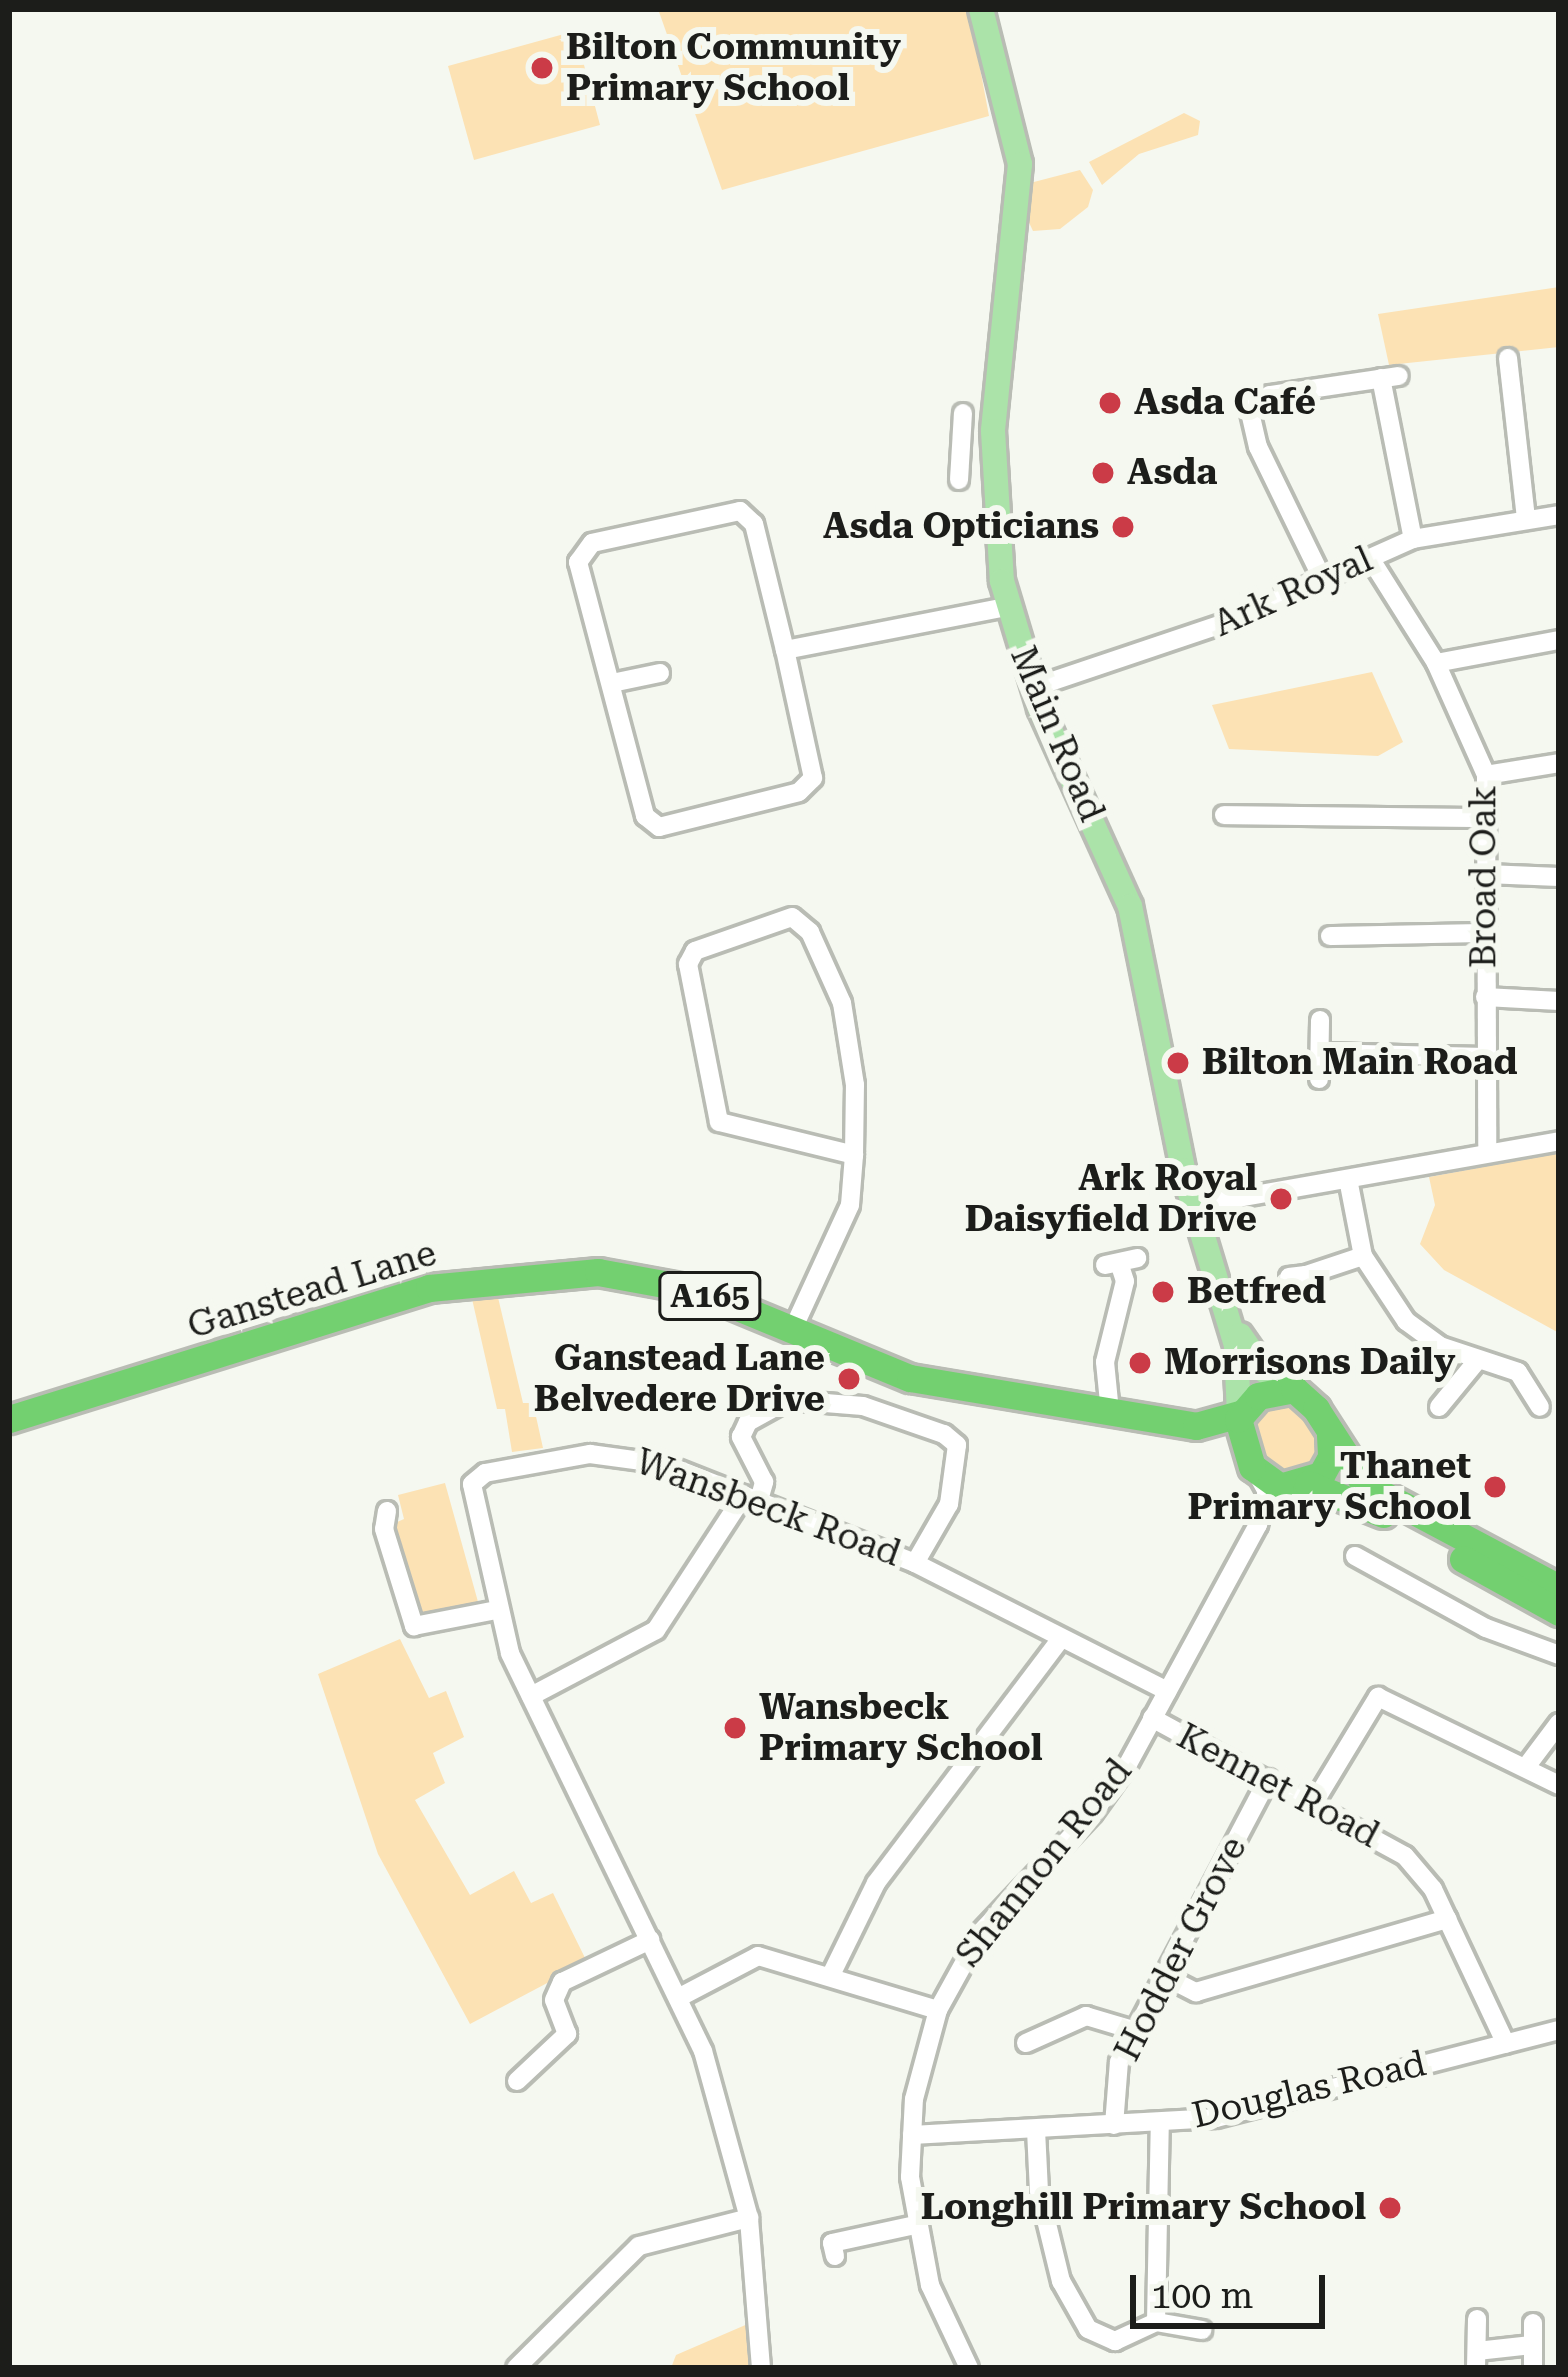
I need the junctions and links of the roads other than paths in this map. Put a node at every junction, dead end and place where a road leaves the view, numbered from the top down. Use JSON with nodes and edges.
{"nodes":[{"id":1,"x":981,"y":9,"type":"edge"},
{"id":2,"x":1509,"y":357,"type":"dead end"},
{"id":3,"x":963,"y":413,"type":"dead end"},
{"id":4,"x":959,"y":480,"type":"dead end"},
{"id":5,"x":1559,"y":515,"type":"edge"},
{"id":6,"x":1526,"y":518,"type":"junction"},
{"id":7,"x":1413,"y":539,"type":"junction"},
{"id":8,"x":1370,"y":559,"type":"junction"},
{"id":9,"x":1322,"y":578,"type":"junction"},
{"id":10,"x":1007,"y":608,"type":"junction"},
{"id":11,"x":1559,"y":640,"type":"edge"},
{"id":12,"x":785,"y":650,"type":"junction"},
{"id":13,"x":1436,"y":663,"type":"junction"},
{"id":14,"x":665,"y":672,"type":"dead end"},
{"id":15,"x":611,"y":682,"type":"junction"},
{"id":16,"x":1032,"y":688,"type":"junction"},
{"id":17,"x":1559,"y":764,"type":"edge"},
{"id":18,"x":1486,"y":775,"type":"junction"},
{"id":19,"x":1224,"y":815,"type":"dead end"},
{"id":20,"x":1486,"y":818,"type":"junction"},
{"id":21,"x":1486,"y":874,"type":"junction"},
{"id":22,"x":1559,"y":877,"type":"edge"},
{"id":23,"x":1484,"y":933,"type":"junction"},
{"id":24,"x":1341,"y":941,"type":"dead end"},
{"id":25,"x":1485,"y":998,"type":"junction"},
{"id":26,"x":1559,"y":1001,"type":"edge"},
{"id":27,"x":1320,"y":1020,"type":"dead end"},
{"id":28,"x":1322,"y":1053,"type":"junction"},
{"id":29,"x":1485,"y":1057,"type":"junction"},
{"id":30,"x":1319,"y":1079,"type":"dead end"},
{"id":31,"x":1559,"y":1141,"type":"edge"},
{"id":32,"x":1487,"y":1152,"type":"junction"},
{"id":33,"x":854,"y":1155,"type":"junction"},
{"id":34,"x":1348,"y":1179,"type":"junction"},
{"id":35,"x":1192,"y":1206,"type":"junction"},
{"id":36,"x":1363,"y":1256,"type":"junction"},
{"id":37,"x":1120,"y":1262,"type":"dead end"},
{"id":38,"x":1301,"y":1282,"type":"dead end"},
{"id":39,"x":1222,"y":1308,"type":"junction"},
{"id":40,"x":794,"y":1329,"type":"junction"},
{"id":41,"x":1476,"y":1362,"type":"junction"},
{"id":42,"x":1290,"y":1388,"type":"junction"},
{"id":43,"x":1540,"y":1407,"type":"dead end"},
{"id":44,"x":1436,"y":1411,"type":"dead end"},
{"id":45,"x":1110,"y":1412,"type":"junction"},
{"id":46,"x":1239,"y":1414,"type":"junction"},
{"id":47,"x":9,"y":1419,"type":"edge"},
{"id":48,"x":1196,"y":1426,"type":"junction"},
{"id":49,"x":1330,"y":1435,"type":"junction"},
{"id":50,"x":1252,"y":1467,"type":"junction"},
{"id":51,"x":1306,"y":1485,"type":"junction"},
{"id":52,"x":752,"y":1497,"type":"junction"},
{"id":53,"x":386,"y":1511,"type":"dead end"},
{"id":54,"x":1262,"y":1516,"type":"junction"},
{"id":55,"x":1368,"y":1559,"type":"dead end"},
{"id":56,"x":914,"y":1563,"type":"junction"},
{"id":57,"x":1559,"y":1588,"type":"edge"},
{"id":58,"x":496,"y":1610,"type":"junction"},
{"id":59,"x":1559,"y":1612,"type":"edge"},
{"id":60,"x":1060,"y":1640,"type":"junction"},
{"id":61,"x":1559,"y":1655,"type":"edge"},
{"id":62,"x":1167,"y":1691,"type":"junction"},
{"id":63,"x":531,"y":1696,"type":"junction"},
{"id":64,"x":1152,"y":1718,"type":"junction"},
{"id":65,"x":1559,"y":1723,"type":"edge"},
{"id":66,"x":1526,"y":1767,"type":"junction"},
{"id":67,"x":1268,"y":1779,"type":"junction"},
{"id":68,"x":1559,"y":1785,"type":"edge"},
{"id":69,"x":1315,"y":1801,"type":"junction"},
{"id":70,"x":1448,"y":1919,"type":"junction"},
{"id":71,"x":650,"y":1940,"type":"junction"},
{"id":72,"x":831,"y":1975,"type":"junction"},
{"id":73,"x":1166,"y":1977,"type":"junction"},
{"id":74,"x":678,"y":1998,"type":"junction"},
{"id":75,"x":938,"y":2010,"type":"junction"},
{"id":76,"x":1559,"y":2030,"type":"edge"},
{"id":77,"x":1136,"y":2031,"type":"junction"},
{"id":78,"x":1027,"y":2043,"type":"dead end"},
{"id":79,"x":1506,"y":2044,"type":"junction"},
{"id":80,"x":517,"y":2081,"type":"dead end"},
{"id":81,"x":1160,"y":2122,"type":"junction"},
{"id":82,"x":1114,"y":2125,"type":"junction"},
{"id":83,"x":1036,"y":2130,"type":"junction"},
{"id":84,"x":912,"y":2135,"type":"junction"},
{"id":85,"x":749,"y":2218,"type":"junction"},
{"id":86,"x":915,"y":2225,"type":"junction"},
{"id":87,"x":835,"y":2256,"type":"dead end"},
{"id":88,"x":1477,"y":2319,"type":"dead end"},
{"id":89,"x":1156,"y":2322,"type":"junction"},
{"id":90,"x":1533,"y":2323,"type":"dead end"},
{"id":91,"x":1202,"y":2330,"type":"dead end"},
{"id":92,"x":1532,"y":2345,"type":"junction"},
{"id":93,"x":1477,"y":2360,"type":"edge"},
{"id":94,"x":521,"y":2366,"type":"edge"},
{"id":95,"x":967,"y":2367,"type":"edge"},
{"id":96,"x":761,"y":2368,"type":"edge"},
{"id":97,"x":1533,"y":2368,"type":"edge"}],
"edges":[{"from":1,"to":10,"type":"main road","name":"Main Road"},
{"from":2,"to":6,"type":"street"},
{"from":3,"to":4,"type":"street"},
{"from":5,"to":6,"type":"street","name":"Ark Royal"},
{"from":6,"to":7,"type":"street","name":"Ark Royal"},
{"from":7,"to":8,"type":"street","name":"Ark Royal"},
{"from":7,"to":9,"type":"street"},
{"from":8,"to":9,"type":"street","name":"Ark Royal"},
{"from":8,"to":13,"type":"street","name":"Broad Oak"},
{"from":9,"to":16,"type":"street","name":"Ark Royal"},
{"from":10,"to":12,"type":"street"},
{"from":10,"to":16,"type":"main road","name":"Main Road"},
{"from":11,"to":13,"type":"street"},
{"from":12,"to":15,"type":"street"},
{"from":12,"to":15,"type":"street"},
{"from":13,"to":18,"type":"street","name":"Broad Oak"},
{"from":14,"to":15,"type":"street"},
{"from":16,"to":35,"type":"main road","name":"Main Road"},
{"from":17,"to":18,"type":"street"},
{"from":18,"to":20,"type":"street","name":"Broad Oak"},
{"from":19,"to":20,"type":"street"},
{"from":20,"to":21,"type":"street","name":"Broad Oak"},
{"from":21,"to":22,"type":"street"},
{"from":21,"to":23,"type":"street","name":"Broad Oak"},
{"from":23,"to":24,"type":"street"},
{"from":23,"to":25,"type":"street","name":"Broad Oak"},
{"from":25,"to":26,"type":"street"},
{"from":25,"to":29,"type":"street","name":"Broad Oak"},
{"from":27,"to":28,"type":"street"},
{"from":28,"to":29,"type":"street"},
{"from":28,"to":30,"type":"street"},
{"from":29,"to":32,"type":"street","name":"Broad Oak"},
{"from":31,"to":32,"type":"street"},
{"from":32,"to":34,"type":"street"},
{"from":33,"to":33,"type":"street"},
{"from":33,"to":40,"type":"street"},
{"from":34,"to":35,"type":"street"},
{"from":34,"to":36,"type":"street"},
{"from":35,"to":39,"type":"main road","name":"Main Road"},
{"from":36,"to":38,"type":"street"},
{"from":36,"to":41,"type":"street"},
{"from":37,"to":45,"type":"street"},
{"from":39,"to":42,"type":"main road","name":"Main Road"},
{"from":39,"to":46,"type":"main road","name":"Main Road"},
{"from":40,"to":45,"type":"highway","name":"Ganstead Lane","number":"A165"},
{"from":40,"to":47,"type":"highway","name":"Ganstead Lane","number":"A165"},
{"from":41,"to":43,"type":"street"},
{"from":41,"to":44,"type":"street"},
{"from":42,"to":46,"type":"highway","number":"A165"},
{"from":42,"to":49,"type":"highway"},
{"from":45,"to":48,"type":"highway","name":"Ganstead Lane","number":"A165"},
{"from":46,"to":48,"type":"highway","name":"Ganstead Lane","number":"A165"},
{"from":46,"to":50,"type":"highway"},
{"from":48,"to":50,"type":"highway","name":"Ganstead Lane","number":"A165"},
{"from":49,"to":51,"type":"highway"},
{"from":49,"to":57,"type":"highway"},
{"from":50,"to":51,"type":"highway","number":"A165"},
{"from":50,"to":54,"type":"street"},
{"from":51,"to":54,"type":"street","name":"Shannon Road"},
{"from":51,"to":59,"type":"highway","number":"A165"},
{"from":52,"to":56,"type":"street","name":"Wansbeck Road"},
{"from":52,"to":56,"type":"street"},
{"from":52,"to":58,"type":"street","name":"Wansbeck Road"},
{"from":52,"to":63,"type":"street"},
{"from":53,"to":58,"type":"street"},
{"from":54,"to":62,"type":"street","name":"Shannon Road"},
{"from":55,"to":61,"type":"street"},
{"from":56,"to":60,"type":"street","name":"Wansbeck Road"},
{"from":58,"to":63,"type":"street","name":"Wansbeck Road"},
{"from":60,"to":62,"type":"street","name":"Wansbeck Road"},
{"from":60,"to":72,"type":"street"},
{"from":62,"to":64,"type":"street","name":"Shannon Road"},
{"from":63,"to":71,"type":"street","name":"Wansbeck Road"},
{"from":64,"to":67,"type":"street","name":"Kennet Road"},
{"from":64,"to":75,"type":"street","name":"Shannon Road"},
{"from":65,"to":66,"type":"street"},
{"from":66,"to":68,"type":"street"},
{"from":66,"to":69,"type":"street"},
{"from":67,"to":69,"type":"street","name":"Kennet Road"},
{"from":67,"to":73,"type":"street","name":"Hodder Grove"},
{"from":69,"to":70,"type":"street","name":"Kennet Road"},
{"from":70,"to":73,"type":"street"},
{"from":70,"to":79,"type":"street","name":"Kennet Road"},
{"from":71,"to":74,"type":"street","name":"Wansbeck Road"},
{"from":71,"to":80,"type":"street"},
{"from":72,"to":74,"type":"street"},
{"from":72,"to":75,"type":"street"},
{"from":73,"to":77,"type":"street","name":"Hodder Grove"},
{"from":74,"to":85,"type":"street","name":"Wansbeck Road"},
{"from":75,"to":84,"type":"street","name":"Shannon Road"},
{"from":76,"to":79,"type":"street","name":"Douglas Road"},
{"from":77,"to":78,"type":"street"},
{"from":77,"to":82,"type":"street","name":"Hodder Grove"},
{"from":79,"to":81,"type":"street","name":"Douglas Road"},
{"from":81,"to":82,"type":"street","name":"Douglas Road"},
{"from":81,"to":89,"type":"street"},
{"from":82,"to":83,"type":"street","name":"Douglas Road"},
{"from":83,"to":84,"type":"street","name":"Douglas Road"},
{"from":83,"to":89,"type":"street"},
{"from":84,"to":86,"type":"street","name":"Shannon Road"},
{"from":85,"to":94,"type":"street"},
{"from":85,"to":96,"type":"street","name":"Wansbeck Road"},
{"from":86,"to":87,"type":"street"},
{"from":86,"to":95,"type":"street","name":"Shannon Road"},
{"from":88,"to":93,"type":"street"},
{"from":89,"to":91,"type":"street"},
{"from":90,"to":92,"type":"street"},
{"from":92,"to":93,"type":"street"},
{"from":92,"to":97,"type":"street"}]}
